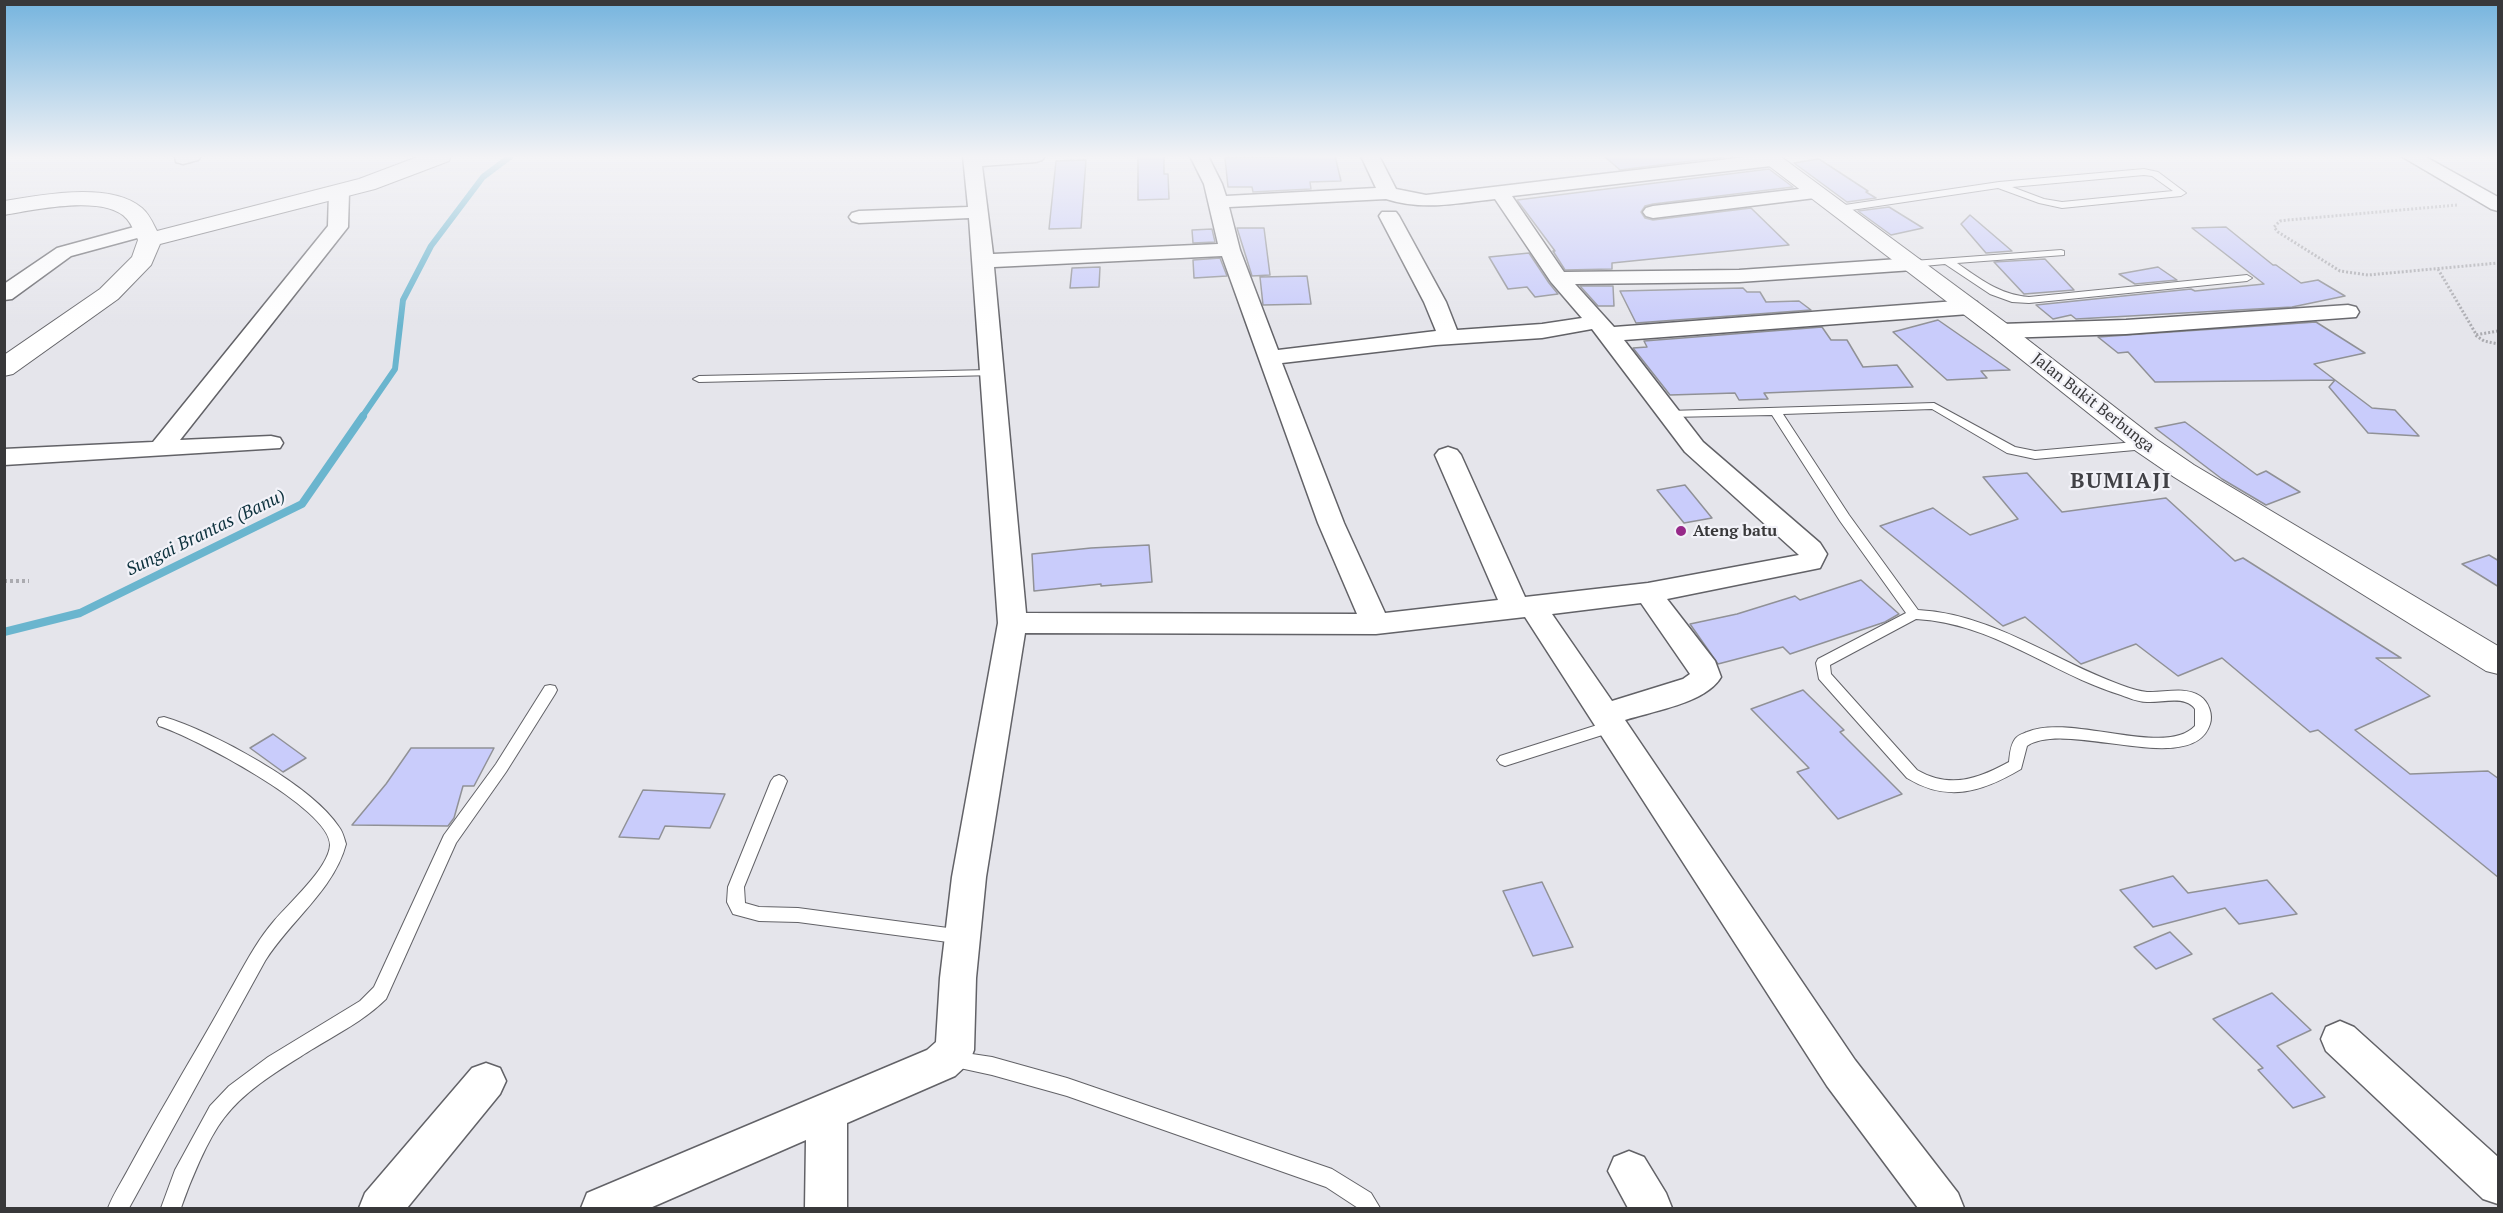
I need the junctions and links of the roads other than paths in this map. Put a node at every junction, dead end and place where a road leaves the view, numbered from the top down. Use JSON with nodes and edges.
{"nodes":[{"id":1,"x":978,"y":212,"type":"edge"},
{"id":2,"x":133,"y":213,"type":"edge"},
{"id":3,"x":247,"y":213,"type":"edge"},
{"id":4,"x":340,"y":213,"type":"edge"},
{"id":5,"x":964,"y":213,"type":"edge"},
{"id":6,"x":1221,"y":213,"type":"edge"},
{"id":7,"x":1514,"y":213,"type":"edge"},
{"id":8,"x":1843,"y":213,"type":"edge"},
{"id":9,"x":1389,"y":216,"type":"dead end"},
{"id":10,"x":859,"y":217,"type":"dead end"},
{"id":11,"x":147,"y":235,"type":"junction"},
{"id":12,"x":1230,"y":250,"type":"junction"},
{"id":13,"x":2061,"y":253,"type":"dead end"},
{"id":14,"x":983,"y":261,"type":"junction"},
{"id":15,"x":1947,"y":261,"type":"junction"},
{"id":16,"x":1913,"y":264,"type":"junction"},
{"id":17,"x":1558,"y":278,"type":"junction"},
{"id":18,"x":2247,"y":278,"type":"dead end"},
{"id":19,"x":6,"y":292,"type":"edge"},
{"id":20,"x":1969,"y":307,"type":"junction"},
{"id":21,"x":2348,"y":312,"type":"dead end"},
{"id":22,"x":1602,"y":328,"type":"junction"},
{"id":23,"x":2001,"y":331,"type":"junction"},
{"id":24,"x":1449,"y":337,"type":"junction"},
{"id":25,"x":1269,"y":358,"type":"junction"},
{"id":26,"x":4,"y":368,"type":"edge"},
{"id":27,"x":991,"y":373,"type":"junction"},
{"id":28,"x":699,"y":379,"type":"dead end"},
{"id":29,"x":1774,"y":411,"type":"junction"},
{"id":30,"x":1669,"y":414,"type":"junction"},
{"id":31,"x":271,"y":443,"type":"dead end"},
{"id":32,"x":2146,"y":445,"type":"junction"},
{"id":33,"x":160,"y":449,"type":"junction"},
{"id":34,"x":1448,"y":455,"type":"dead end"},
{"id":35,"x":4,"y":457,"type":"edge"},
{"id":36,"x":1648,"y":593,"type":"junction"},
{"id":37,"x":1524,"y":608,"type":"junction"},
{"id":38,"x":1914,"y":614,"type":"junction"},
{"id":39,"x":1012,"y":623,"type":"junction"},
{"id":40,"x":1376,"y":624,"type":"junction"},
{"id":41,"x":2499,"y":662,"type":"edge"},
{"id":42,"x":550,"y":690,"type":"dead end"},
{"id":43,"x":1609,"y":720,"type":"junction"},
{"id":44,"x":164,"y":722,"type":"dead end"},
{"id":45,"x":1505,"y":760,"type":"dead end"},
{"id":46,"x":779,"y":781,"type":"dead end"},
{"id":47,"x":963,"y":937,"type":"junction"},
{"id":48,"x":2340,"y":1039,"type":"dead end"},
{"id":49,"x":948,"y":1058,"type":"junction"},
{"id":50,"x":486,"y":1081,"type":"dead end"},
{"id":51,"x":827,"y":1112,"type":"junction"},
{"id":52,"x":1629,"y":1170,"type":"dead end"},
{"id":53,"x":2499,"y":1184,"type":"edge"},
{"id":54,"x":118,"y":1209,"type":"edge"},
{"id":55,"x":171,"y":1209,"type":"edge"},
{"id":56,"x":380,"y":1209,"type":"edge"},
{"id":57,"x":602,"y":1209,"type":"edge"},
{"id":58,"x":826,"y":1209,"type":"edge"},
{"id":59,"x":1370,"y":1209,"type":"edge"},
{"id":60,"x":1651,"y":1209,"type":"edge"},
{"id":61,"x":1943,"y":1209,"type":"edge"}],
"edges":[{"from":1,"to":14,"type":"street"},
{"from":2,"to":11,"type":"main road"},
{"from":3,"to":11,"type":"main road"},
{"from":4,"to":33,"type":"street"},
{"from":5,"to":10,"type":"street"},
{"from":6,"to":12,"type":"street"},
{"from":7,"to":17,"type":"street"},
{"from":8,"to":16,"type":"main road","name":"Jalan Bukit Berbunga"},
{"from":9,"to":24,"type":"street"},
{"from":11,"to":19,"type":"street"},
{"from":11,"to":26,"type":"main road"},
{"from":12,"to":14,"type":"street"},
{"from":12,"to":25,"type":"street"},
{"from":13,"to":15,"type":"lane"},
{"from":14,"to":27,"type":"street"},
{"from":15,"to":16,"type":"lane"},
{"from":15,"to":18,"type":"lane"},
{"from":16,"to":17,"type":"street"},
{"from":16,"to":20,"type":"main road","name":"Jalan Bukit Berbunga"},
{"from":17,"to":22,"type":"street"},
{"from":20,"to":22,"type":"street"},
{"from":20,"to":23,"type":"main road","name":"Jalan Bukit Berbunga"},
{"from":21,"to":23,"type":"street"},
{"from":22,"to":24,"type":"street"},
{"from":22,"to":30,"type":"street"},
{"from":23,"to":32,"type":"main road","name":"Jalan Bukit Berbunga"},
{"from":24,"to":25,"type":"street"},
{"from":25,"to":40,"type":"street"},
{"from":27,"to":28,"type":"lane"},
{"from":27,"to":39,"type":"street"},
{"from":29,"to":30,"type":"lane"},
{"from":29,"to":32,"type":"lane"},
{"from":29,"to":38,"type":"lane"},
{"from":30,"to":36,"type":"street"},
{"from":31,"to":33,"type":"street"},
{"from":32,"to":41,"type":"main road","name":"Jalan Bukit Berbunga"},
{"from":33,"to":35,"type":"street"},
{"from":34,"to":37,"type":"street"},
{"from":36,"to":37,"type":"street"},
{"from":36,"to":43,"type":"street"},
{"from":37,"to":40,"type":"street"},
{"from":37,"to":43,"type":"street"},
{"from":38,"to":38,"type":"lane"},
{"from":39,"to":40,"type":"street"},
{"from":39,"to":47,"type":"street"},
{"from":42,"to":55,"type":"lane"},
{"from":43,"to":45,"type":"lane"},
{"from":43,"to":61,"type":"street"},
{"from":44,"to":54,"type":"lane"},
{"from":46,"to":47,"type":"lane"},
{"from":47,"to":49,"type":"street"},
{"from":48,"to":53,"type":"street"},
{"from":49,"to":51,"type":"street"},
{"from":49,"to":59,"type":"lane"},
{"from":50,"to":56,"type":"street"},
{"from":51,"to":57,"type":"street"},
{"from":51,"to":58,"type":"street"},
{"from":52,"to":60,"type":"street"}]}
